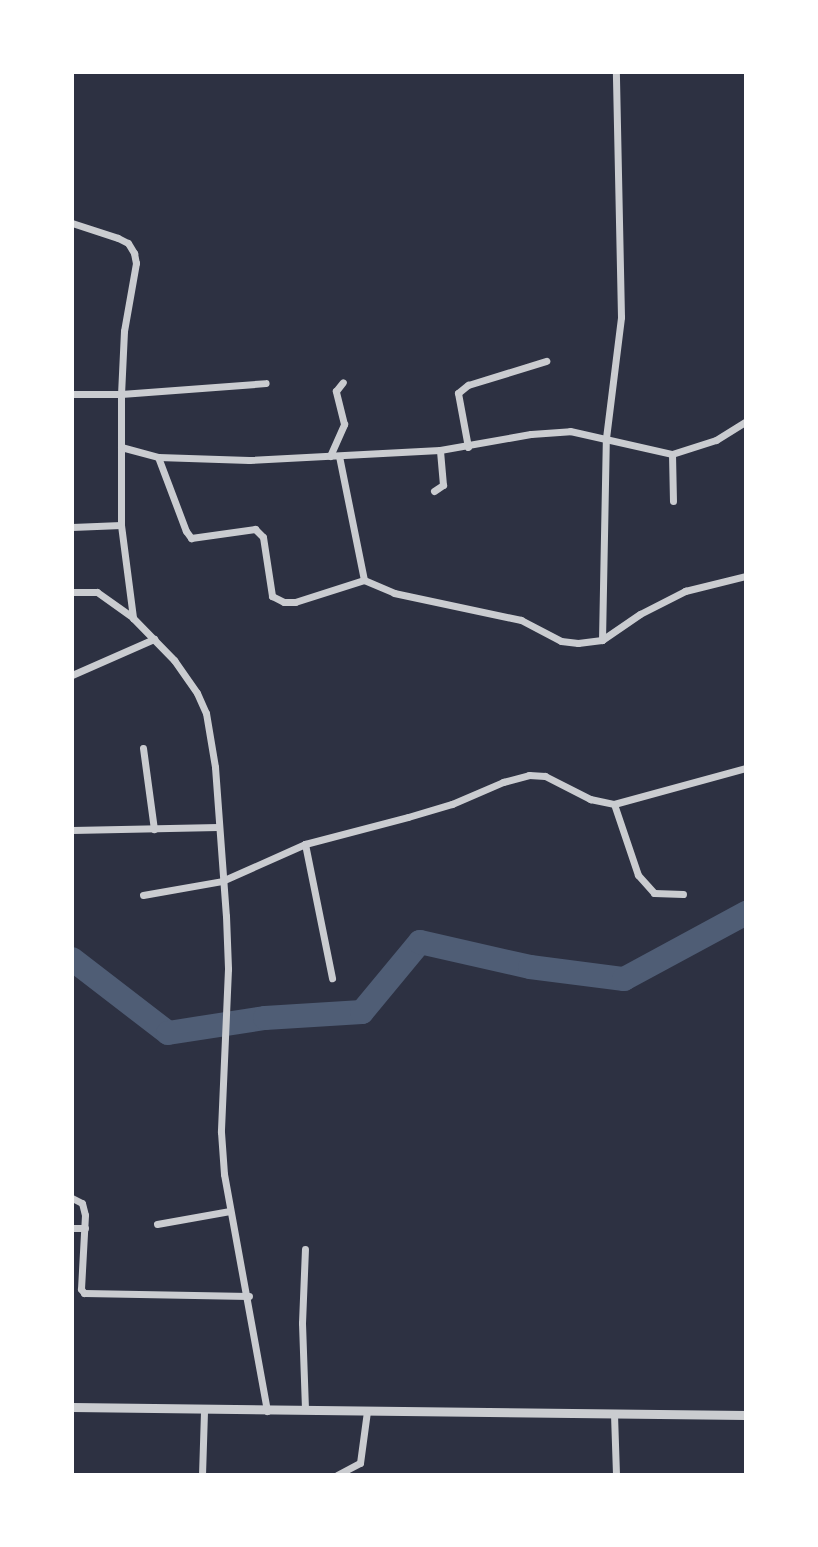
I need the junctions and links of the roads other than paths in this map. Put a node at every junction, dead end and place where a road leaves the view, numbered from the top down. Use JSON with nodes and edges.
{"nodes":[{"id":1,"x":616,"y":72,"type":"edge"},
{"id":2,"x":72,"y":223,"type":"edge"},
{"id":3,"x":546,"y":361,"type":"dead end"},
{"id":4,"x":343,"y":382,"type":"dead end"},
{"id":5,"x":266,"y":383,"type":"dead end"},
{"id":6,"x":72,"y":394,"type":"edge"},
{"id":7,"x":121,"y":394,"type":"junction"},
{"id":8,"x":746,"y":421,"type":"edge"},
{"id":9,"x":606,"y":438,"type":"junction"},
{"id":10,"x":121,"y":447,"type":"junction"},
{"id":11,"x":468,"y":447,"type":"junction"},
{"id":12,"x":440,"y":450,"type":"junction"},
{"id":13,"x":672,"y":454,"type":"junction"},
{"id":14,"x":335,"y":456,"type":"junction"},
{"id":15,"x":158,"y":457,"type":"junction"},
{"id":16,"x":434,"y":491,"type":"dead end"},
{"id":17,"x":673,"y":501,"type":"dead end"},
{"id":18,"x":121,"y":525,"type":"junction"},
{"id":19,"x":72,"y":527,"type":"edge"},
{"id":20,"x":746,"y":576,"type":"edge"},
{"id":21,"x":364,"y":580,"type":"junction"},
{"id":22,"x":72,"y":592,"type":"edge"},
{"id":23,"x":133,"y":618,"type":"junction"},
{"id":24,"x":154,"y":639,"type":"junction"},
{"id":25,"x":602,"y":640,"type":"junction"},
{"id":26,"x":72,"y":675,"type":"edge"},
{"id":27,"x":143,"y":748,"type":"dead end"},
{"id":28,"x":746,"y":768,"type":"edge"},
{"id":29,"x":614,"y":804,"type":"junction"},
{"id":30,"x":218,"y":827,"type":"junction"},
{"id":31,"x":154,"y":829,"type":"junction"},
{"id":32,"x":72,"y":830,"type":"edge"},
{"id":33,"x":305,"y":844,"type":"junction"},
{"id":34,"x":222,"y":881,"type":"junction"},
{"id":35,"x":683,"y":894,"type":"dead end"},
{"id":36,"x":143,"y":895,"type":"dead end"},
{"id":37,"x":332,"y":978,"type":"dead end"},
{"id":38,"x":72,"y":1198,"type":"edge"},
{"id":39,"x":230,"y":1211,"type":"junction"},
{"id":40,"x":157,"y":1224,"type":"dead end"},
{"id":41,"x":72,"y":1228,"type":"edge"},
{"id":42,"x":85,"y":1228,"type":"junction"},
{"id":43,"x":305,"y":1249,"type":"dead end"},
{"id":44,"x":248,"y":1296,"type":"junction"},
{"id":45,"x":72,"y":1407,"type":"edge"},
{"id":46,"x":305,"y":1409,"type":"junction"},
{"id":47,"x":204,"y":1410,"type":"junction"},
{"id":48,"x":267,"y":1410,"type":"junction"},
{"id":49,"x":367,"y":1411,"type":"junction"},
{"id":50,"x":614,"y":1414,"type":"junction"},
{"id":51,"x":746,"y":1415,"type":"edge"},
{"id":52,"x":202,"y":1475,"type":"edge"},
{"id":53,"x":337,"y":1475,"type":"edge"},
{"id":54,"x":616,"y":1475,"type":"edge"}],
"edges":[{"from":1,"to":9,"type":"street"},
{"from":2,"to":7,"type":"street"},
{"from":3,"to":11,"type":"street"},
{"from":4,"to":14,"type":"street"},
{"from":5,"to":7,"type":"street"},
{"from":6,"to":7,"type":"street"},
{"from":7,"to":10,"type":"street"},
{"from":8,"to":13,"type":"street"},
{"from":9,"to":11,"type":"street"},
{"from":9,"to":13,"type":"street"},
{"from":9,"to":25,"type":"street"},
{"from":10,"to":15,"type":"street"},
{"from":10,"to":18,"type":"street"},
{"from":11,"to":12,"type":"street"},
{"from":12,"to":14,"type":"street"},
{"from":12,"to":16,"type":"street"},
{"from":13,"to":17,"type":"street"},
{"from":14,"to":15,"type":"street"},
{"from":14,"to":21,"type":"street"},
{"from":15,"to":21,"type":"street"},
{"from":18,"to":19,"type":"street"},
{"from":18,"to":23,"type":"street"},
{"from":20,"to":25,"type":"street"},
{"from":21,"to":25,"type":"street"},
{"from":22,"to":23,"type":"street"},
{"from":23,"to":24,"type":"street"},
{"from":24,"to":26,"type":"street"},
{"from":24,"to":30,"type":"street"},
{"from":27,"to":31,"type":"street"},
{"from":28,"to":29,"type":"street"},
{"from":29,"to":33,"type":"street"},
{"from":29,"to":35,"type":"street"},
{"from":30,"to":31,"type":"street"},
{"from":30,"to":34,"type":"street"},
{"from":31,"to":32,"type":"street"},
{"from":33,"to":34,"type":"street"},
{"from":33,"to":37,"type":"street"},
{"from":34,"to":36,"type":"street"},
{"from":34,"to":39,"type":"street"},
{"from":38,"to":42,"type":"street"},
{"from":39,"to":40,"type":"street"},
{"from":39,"to":44,"type":"street"},
{"from":41,"to":42,"type":"street"},
{"from":42,"to":44,"type":"street"},
{"from":43,"to":46,"type":"street"},
{"from":44,"to":48,"type":"street"},
{"from":45,"to":47,"type":"street"},
{"from":46,"to":48,"type":"street"},
{"from":46,"to":49,"type":"street"},
{"from":47,"to":48,"type":"street"},
{"from":47,"to":52,"type":"street"},
{"from":49,"to":50,"type":"street"},
{"from":49,"to":53,"type":"street"},
{"from":50,"to":51,"type":"street"},
{"from":50,"to":54,"type":"street"}]}
